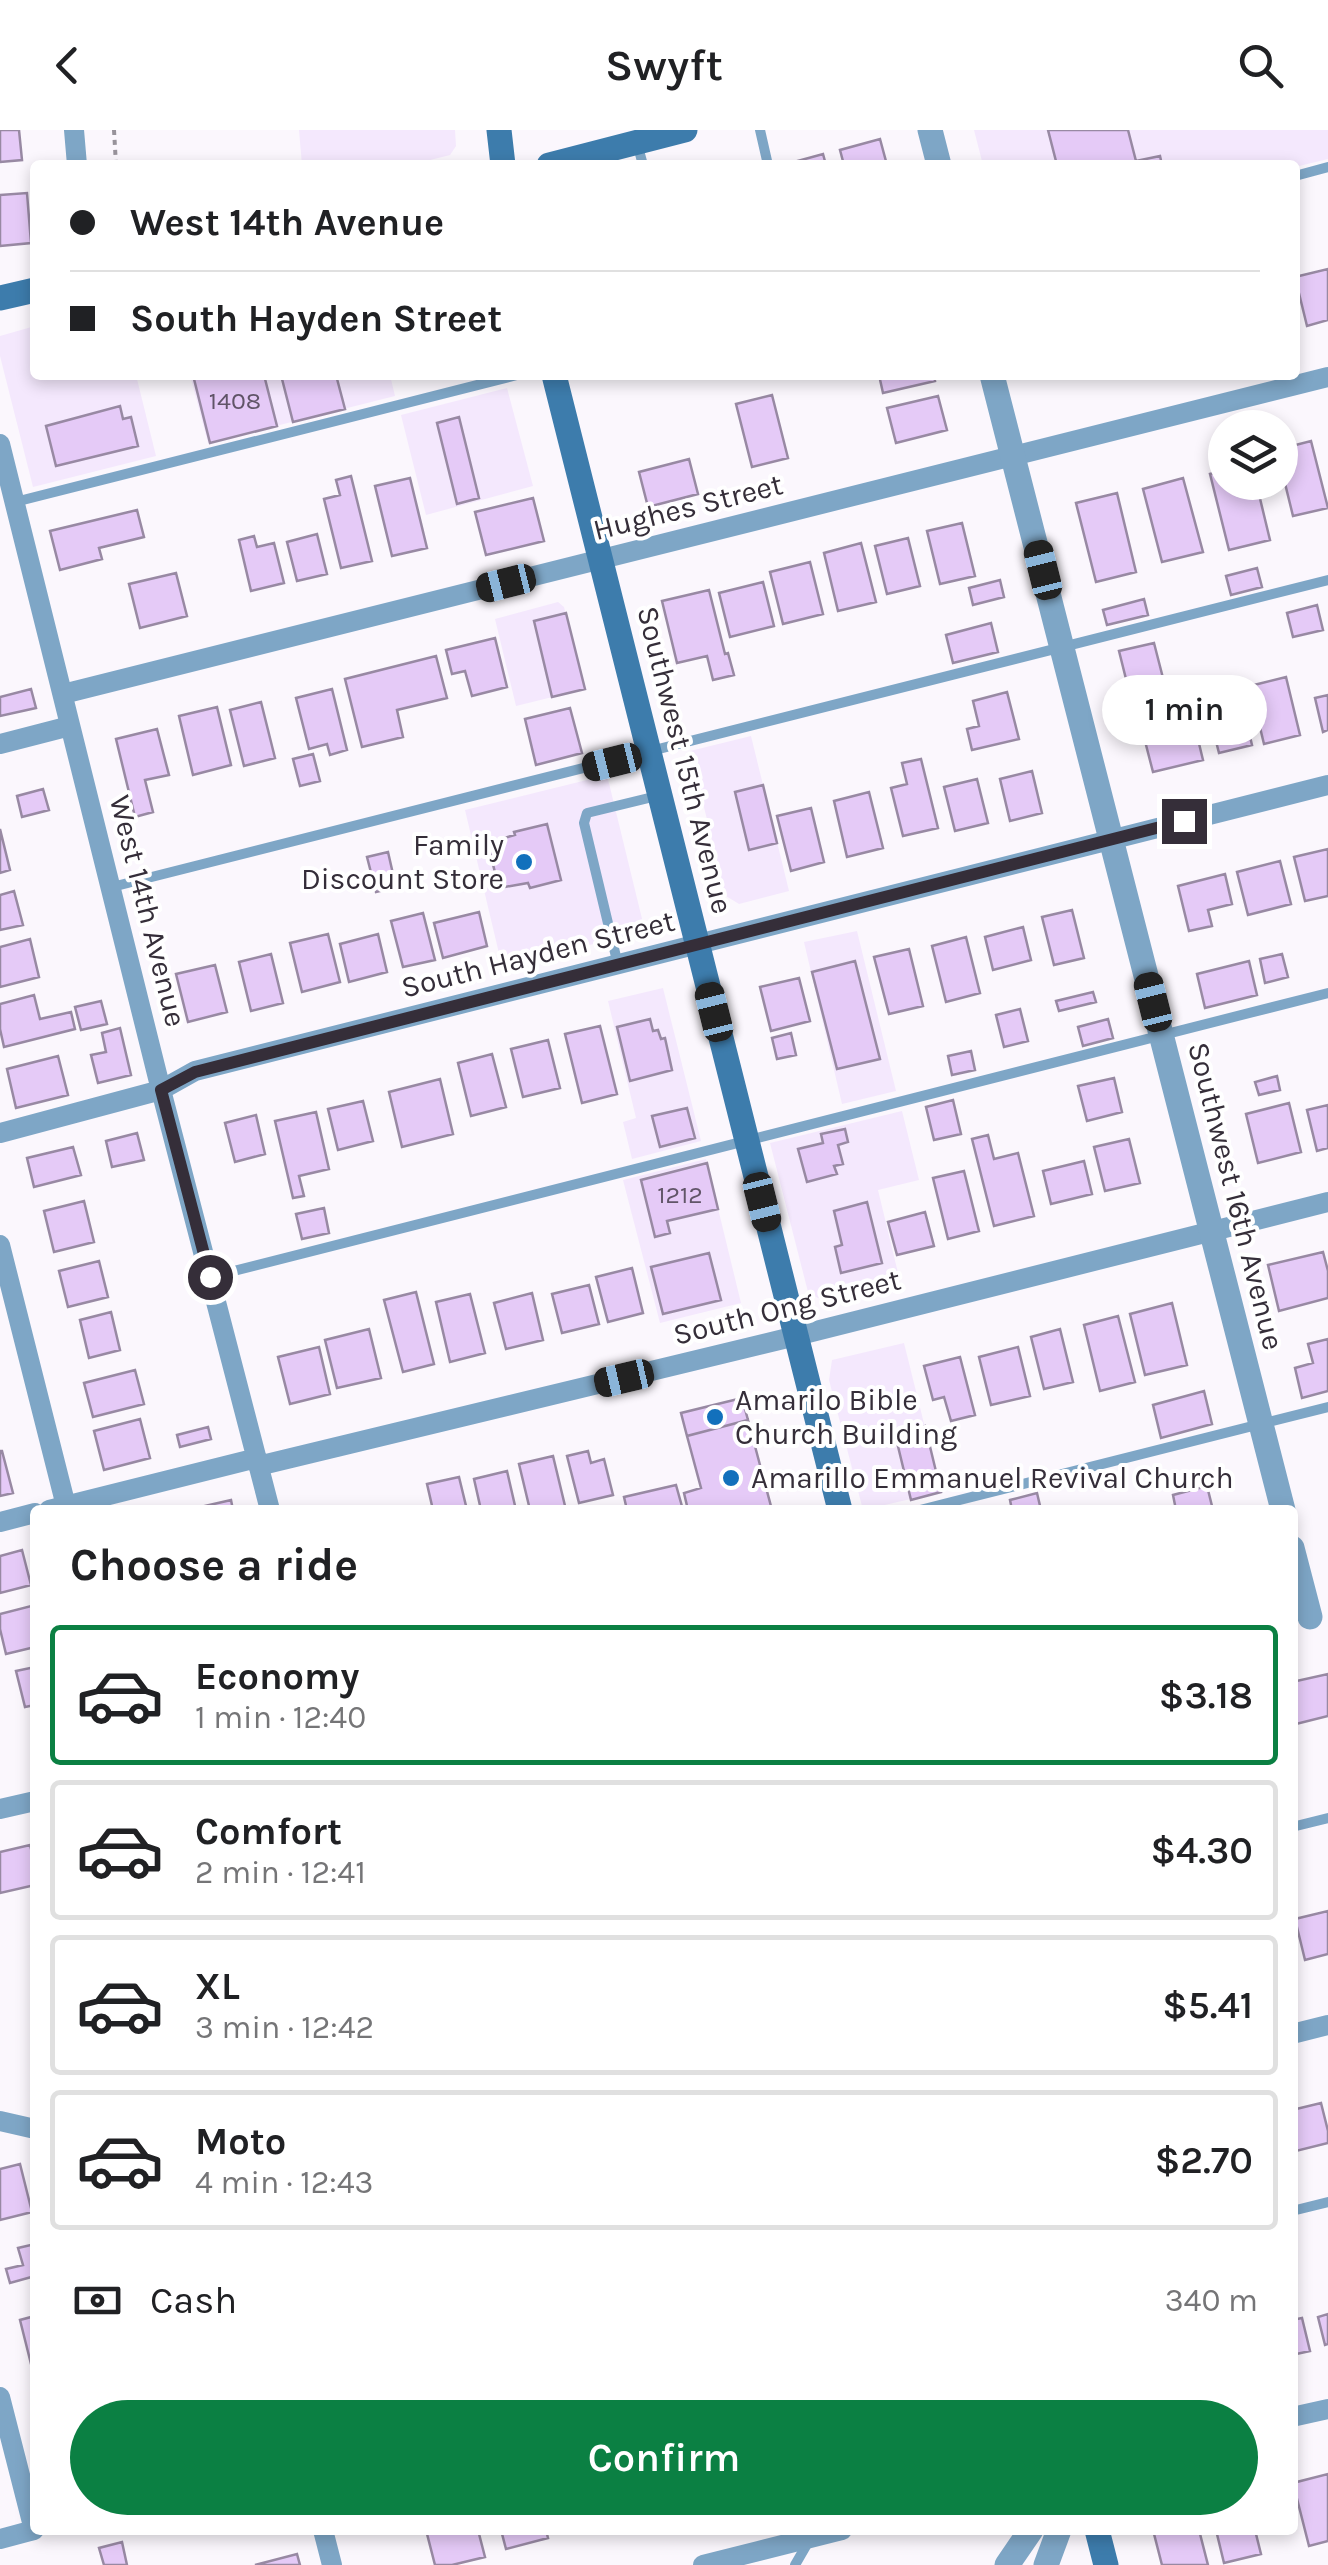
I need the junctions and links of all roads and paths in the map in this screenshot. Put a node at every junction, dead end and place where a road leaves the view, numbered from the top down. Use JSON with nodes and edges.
{"nodes":[{"id":1,"x":74,"y":130,"type":"edge"},
{"id":2,"x":114,"y":130,"type":"edge"},
{"id":3,"x":499,"y":130,"type":"edge"},
{"id":4,"x":686,"y":130,"type":"edge"},
{"id":5,"x":760,"y":130,"type":"edge"},
{"id":6,"x":930,"y":130,"type":"edge"},
{"id":7,"x":640,"y":154,"type":"edge"},
{"id":8,"x":77,"y":160,"type":"edge"},
{"id":9,"x":116,"y":160,"type":"edge"},
{"id":10,"x":503,"y":160,"type":"edge"},
{"id":11,"x":589,"y":160,"type":"edge"},
{"id":12,"x":767,"y":160,"type":"edge"},
{"id":13,"x":937,"y":160,"type":"edge"},
{"id":14,"x":1328,"y":167,"type":"edge"},
{"id":15,"x":1300,"y":175,"type":"edge"},
{"id":16,"x":30,"y":291,"type":"edge"},
{"id":17,"x":0,"y":298,"type":"edge"},
{"id":18,"x":1328,"y":377,"type":"edge"},
{"id":19,"x":497,"y":380,"type":"edge"},
{"id":20,"x":555,"y":380,"type":"edge"},
{"id":21,"x":993,"y":380,"type":"edge"},
{"id":22,"x":0,"y":444,"type":"edge"},
{"id":23,"x":1013,"y":456,"type":"junction"},
{"id":24,"x":15,"y":502,"type":"junction"},
{"id":25,"x":601,"y":560,"type":"junction"},
{"id":26,"x":1328,"y":580,"type":"edge"},
{"id":27,"x":1062,"y":647,"type":"junction"},
{"id":28,"x":63,"y":694,"type":"junction"},
{"id":29,"x":70,"y":726,"type":"junction"},
{"id":30,"x":0,"y":744,"type":"edge"},
{"id":31,"x":650,"y":753,"type":"junction"},
{"id":32,"x":1328,"y":785,"type":"edge"},
{"id":33,"x":660,"y":796,"type":"junction"},
{"id":34,"x":1112,"y":839,"type":"junction"},
{"id":35,"x":112,"y":887,"type":"junction"},
{"id":36,"x":698,"y":946,"type":"junction"},
{"id":37,"x":618,"y":966,"type":"junction"},
{"id":38,"x":1328,"y":993,"type":"edge"},
{"id":39,"x":1161,"y":1035,"type":"junction"},
{"id":40,"x":161,"y":1090,"type":"junction"},
{"id":41,"x":0,"y":1133,"type":"edge"},
{"id":42,"x":746,"y":1139,"type":"junction"},
{"id":43,"x":1328,"y":1202,"type":"edge"},
{"id":44,"x":1212,"y":1231,"type":"junction"},
{"id":45,"x":0,"y":1244,"type":"edge"},
{"id":46,"x":210,"y":1277,"type":"junction"},
{"id":47,"x":796,"y":1336,"type":"junction"},
{"id":48,"x":1328,"y":1407,"type":"edge"},
{"id":49,"x":1260,"y":1423,"type":"junction"},
{"id":50,"x":258,"y":1462,"type":"junction"},
{"id":51,"x":59,"y":1505,"type":"edge"},
{"id":52,"x":77,"y":1505,"type":"edge"},
{"id":53,"x":269,"y":1505,"type":"edge"},
{"id":54,"x":839,"y":1505,"type":"edge"},
{"id":55,"x":940,"y":1505,"type":"edge"},
{"id":56,"x":1282,"y":1505,"type":"edge"},
{"id":57,"x":30,"y":1515,"type":"edge"},
{"id":58,"x":0,"y":1522,"type":"edge"},
{"id":59,"x":1298,"y":1571,"type":"edge"},
{"id":60,"x":1310,"y":1618,"type":"edge"},
{"id":61,"x":30,"y":1801,"type":"edge"},
{"id":62,"x":0,"y":1809,"type":"edge"},
{"id":63,"x":1328,"y":1818,"type":"edge"},
{"id":64,"x":1298,"y":1826,"type":"edge"},
{"id":65,"x":1328,"y":2025,"type":"edge"},
{"id":66,"x":1298,"y":2032,"type":"edge"},
{"id":67,"x":0,"y":2122,"type":"edge"},
{"id":68,"x":30,"y":2128,"type":"edge"},
{"id":69,"x":1328,"y":2202,"type":"edge"},
{"id":70,"x":1298,"y":2210,"type":"edge"},
{"id":71,"x":0,"y":2398,"type":"edge"},
{"id":72,"x":1328,"y":2408,"type":"edge"},
{"id":73,"x":1298,"y":2416,"type":"edge"},
{"id":74,"x":30,"y":2514,"type":"edge"},
{"id":75,"x":30,"y":2531,"type":"edge"},
{"id":76,"x":324,"y":2535,"type":"edge"},
{"id":77,"x":823,"y":2535,"type":"edge"},
{"id":78,"x":1028,"y":2535,"type":"edge"},
{"id":79,"x":1057,"y":2535,"type":"edge"},
{"id":80,"x":1098,"y":2535,"type":"edge"},
{"id":81,"x":811,"y":2538,"type":"junction"},
{"id":82,"x":0,"y":2539,"type":"edge"},
{"id":83,"x":332,"y":2565,"type":"edge"},
{"id":84,"x":704,"y":2565,"type":"edge"},
{"id":85,"x":795,"y":2565,"type":"edge"},
{"id":86,"x":1006,"y":2565,"type":"edge"},
{"id":87,"x":1046,"y":2565,"type":"edge"},
{"id":88,"x":1106,"y":2565,"type":"edge"}],
"edges":[{"from":1,"to":8,"type":"street"},
{"from":2,"to":9,"type":"path"},
{"from":3,"to":10,"type":"main road"},
{"from":4,"to":7,"type":"main road"},
{"from":5,"to":12,"type":"lane"},
{"from":6,"to":13,"type":"street"},
{"from":7,"to":11,"type":"main road"},
{"from":14,"to":15,"type":"lane"},
{"from":16,"to":17,"type":"main road"},
{"from":18,"to":23,"type":"street","name":"Hughes Street"},
{"from":19,"to":24,"type":"lane"},
{"from":20,"to":25,"type":"main road","name":"Southwest 15th Avenue"},
{"from":21,"to":23,"type":"street","name":"Southwest 16th Avenue"},
{"from":22,"to":24,"type":"street"},
{"from":23,"to":25,"type":"street","name":"Hughes Street"},
{"from":23,"to":27,"type":"street","name":"Southwest 16th Avenue"},
{"from":24,"to":28,"type":"street"},
{"from":25,"to":28,"type":"street","name":"Hughes Street"},
{"from":25,"to":31,"type":"main road","name":"Southwest 15th Avenue"},
{"from":26,"to":27,"type":"lane"},
{"from":27,"to":31,"type":"lane"},
{"from":27,"to":34,"type":"street","name":"Southwest 16th Avenue"},
{"from":28,"to":29,"type":"street","name":"West 14th Avenue"},
{"from":29,"to":30,"type":"street"},
{"from":29,"to":35,"type":"street","name":"West 14th Avenue"},
{"from":31,"to":33,"type":"main road","name":"Southwest 15th Avenue"},
{"from":31,"to":35,"type":"lane"},
{"from":32,"to":34,"type":"street","name":"South Hayden Street"},
{"from":33,"to":36,"type":"main road","name":"Southwest 15th Avenue"},
{"from":33,"to":37,"type":"lane"},
{"from":34,"to":36,"type":"street","name":"South Hayden Street"},
{"from":34,"to":39,"type":"street","name":"Southwest 16th Avenue"},
{"from":35,"to":40,"type":"street","name":"West 14th Avenue"},
{"from":36,"to":37,"type":"street","name":"South Hayden Street"},
{"from":36,"to":42,"type":"main road","name":"Southwest 15th Avenue"},
{"from":37,"to":40,"type":"street","name":"South Hayden Street"},
{"from":38,"to":39,"type":"lane"},
{"from":39,"to":42,"type":"lane"},
{"from":39,"to":44,"type":"street","name":"Southwest 16th Avenue"},
{"from":40,"to":41,"type":"street","name":"South Hayden Street"},
{"from":40,"to":46,"type":"street","name":"West 14th Avenue"},
{"from":42,"to":46,"type":"lane"},
{"from":42,"to":47,"type":"main road","name":"Southwest 15th Avenue"},
{"from":43,"to":44,"type":"street","name":"South Ong Street"},
{"from":44,"to":47,"type":"street","name":"South Ong Street"},
{"from":44,"to":49,"type":"street","name":"Southwest 16th Avenue"},
{"from":45,"to":51,"type":"street"},
{"from":46,"to":50,"type":"street","name":"West 14th Avenue"},
{"from":47,"to":50,"type":"street","name":"South Ong Street"},
{"from":47,"to":54,"type":"main road","name":"Southwest 15th Avenue"},
{"from":48,"to":49,"type":"lane"},
{"from":49,"to":55,"type":"lane"},
{"from":49,"to":56,"type":"street","name":"Southwest 16th Avenue"},
{"from":50,"to":52,"type":"street","name":"South Ong Street"},
{"from":50,"to":53,"type":"street","name":"West 14th Avenue"},
{"from":57,"to":58,"type":"street"},
{"from":59,"to":60,"type":"street"},
{"from":61,"to":62,"type":"street"},
{"from":63,"to":64,"type":"lane"},
{"from":65,"to":66,"type":"street"},
{"from":67,"to":68,"type":"street"},
{"from":69,"to":70,"type":"lane"},
{"from":71,"to":74,"type":"street"},
{"from":72,"to":73,"type":"street"},
{"from":75,"to":82,"type":"street"},
{"from":76,"to":83,"type":"street"},
{"from":77,"to":81,"type":"street"},
{"from":78,"to":86,"type":"street"},
{"from":79,"to":87,"type":"street"},
{"from":80,"to":88,"type":"main road"},
{"from":81,"to":84,"type":"street"},
{"from":81,"to":85,"type":"lane"}]}
